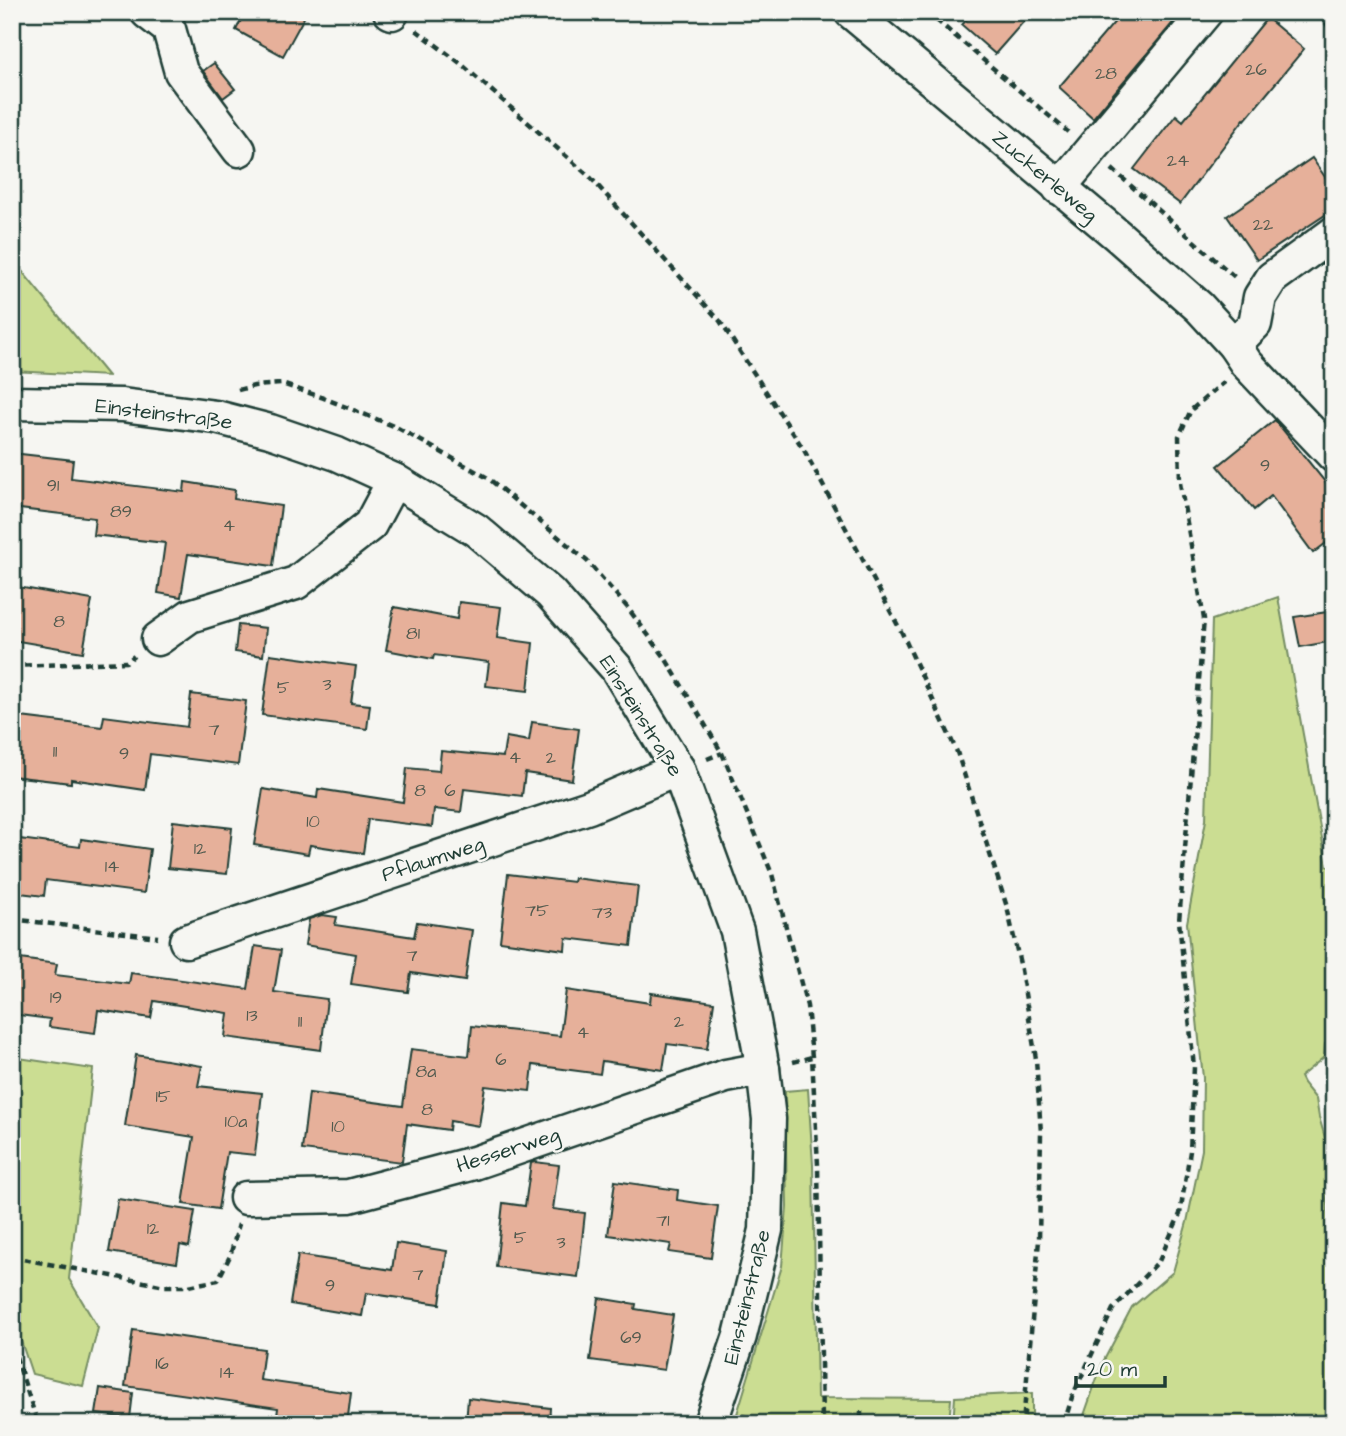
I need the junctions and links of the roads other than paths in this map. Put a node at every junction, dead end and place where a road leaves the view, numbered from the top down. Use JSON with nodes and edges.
{"nodes":[{"id":1,"x":147,"y":12,"type":"edge"},
{"id":2,"x":851,"y":12,"type":"edge"},
{"id":3,"x":1206,"y":12,"type":"edge"},
{"id":4,"x":239,"y":150,"type":"dead end"},
{"id":5,"x":1059,"y":188,"type":"junction"},
{"id":6,"x":1334,"y":233,"type":"edge"},
{"id":7,"x":1240,"y":354,"type":"junction"},
{"id":8,"x":12,"y":403,"type":"edge"},
{"id":9,"x":1334,"y":456,"type":"edge"},
{"id":10,"x":394,"y":480,"type":"junction"},
{"id":11,"x":158,"y":639,"type":"road end"},
{"id":12,"x":678,"y":769,"type":"junction"},
{"id":13,"x":186,"y":941,"type":"road end"},
{"id":14,"x":763,"y":1069,"type":"junction"},
{"id":15,"x":246,"y":1198,"type":"road end"},
{"id":16,"x":710,"y":1424,"type":"edge"}],
"edges":[{"from":1,"to":4,"type":"street"},
{"from":2,"to":5,"type":"street","name":"Zuckerleweg"},
{"from":3,"to":5,"type":"street"},
{"from":5,"to":7,"type":"street","name":"Zuckerleweg"},
{"from":6,"to":7,"type":"street"},
{"from":7,"to":9,"type":"street","name":"Zuckerleweg"},
{"from":8,"to":10,"type":"street","name":"Einsteinstraße"},
{"from":10,"to":11,"type":"street"},
{"from":10,"to":12,"type":"street","name":"Einsteinstraße"},
{"from":12,"to":13,"type":"street","name":"Pflaumweg"},
{"from":12,"to":14,"type":"street","name":"Einsteinstraße"},
{"from":14,"to":15,"type":"street","name":"Hesserweg"},
{"from":14,"to":16,"type":"street","name":"Einsteinstraße"}]}
